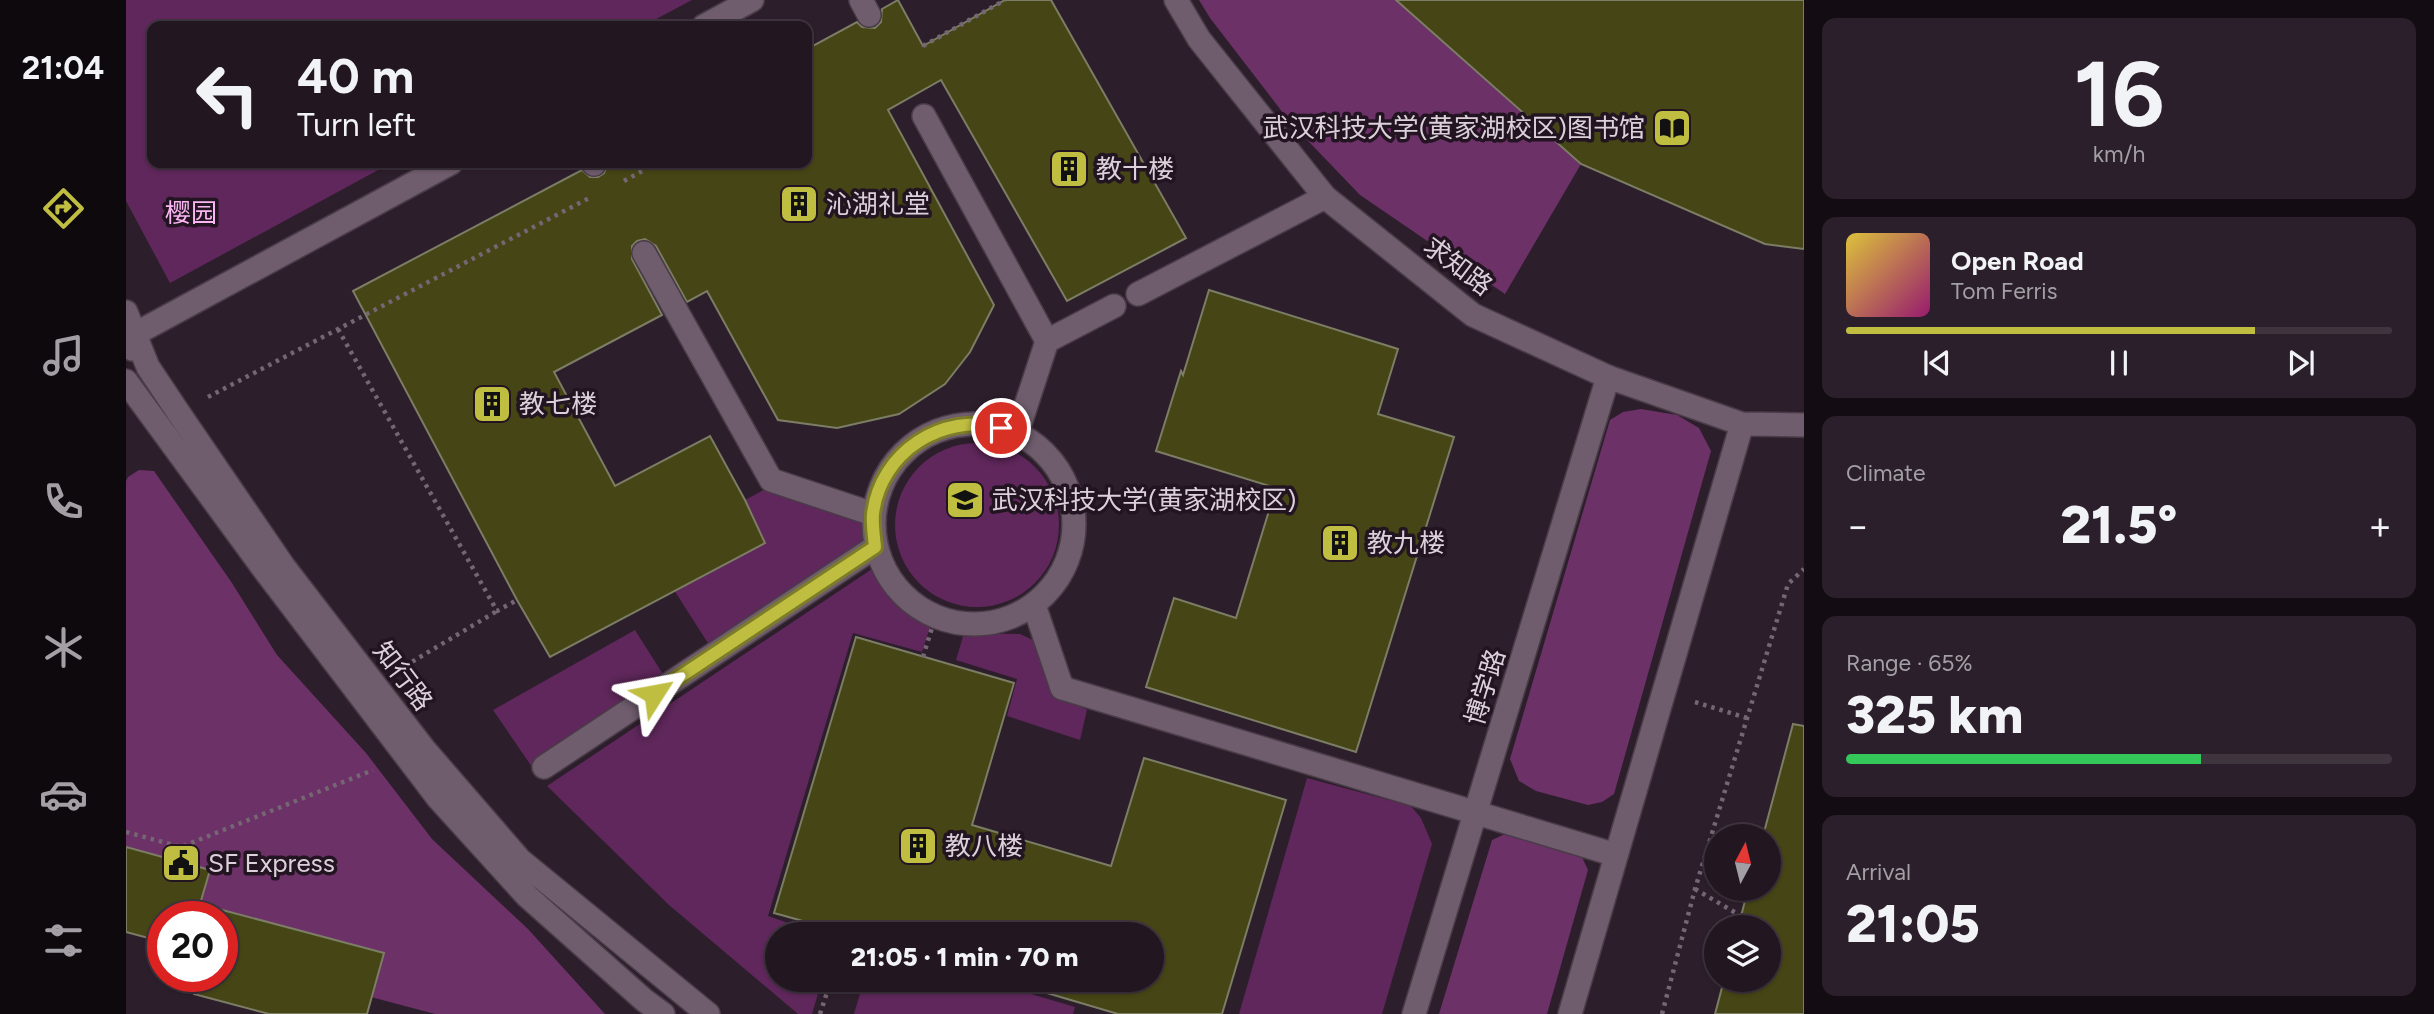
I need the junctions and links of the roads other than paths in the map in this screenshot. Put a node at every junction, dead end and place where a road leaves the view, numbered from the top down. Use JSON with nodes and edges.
{"nodes":[{"id":1,"x":752,"y":0,"type":"edge"},
{"id":2,"x":1176,"y":0,"type":"edge"},
{"id":3,"x":713,"y":21,"type":"edge"},
{"id":4,"x":924,"y":116,"type":"dead end"},
{"id":5,"x":442,"y":168,"type":"edge"},
{"id":6,"x":1325,"y":197,"type":"junction"},
{"id":7,"x":644,"y":253,"type":"dead end"},
{"id":8,"x":1138,"y":294,"type":"dead end"},
{"id":9,"x":1114,"y":306,"type":"dead end"},
{"id":10,"x":126,"y":312,"type":"edge"},
{"id":11,"x":135,"y":334,"type":"junction"},
{"id":12,"x":1047,"y":341,"type":"junction"},
{"id":13,"x":1608,"y":377,"type":"junction"},
{"id":14,"x":126,"y":383,"type":"edge"},
{"id":15,"x":1742,"y":424,"type":"junction"},
{"id":16,"x":1804,"y":425,"type":"edge"},
{"id":17,"x":1017,"y":433,"type":"junction"},
{"id":18,"x":873,"y":514,"type":"junction"},
{"id":19,"x":875,"y":547,"type":"junction"},
{"id":20,"x":1034,"y":605,"type":"junction"},
{"id":21,"x":544,"y":767,"type":"dead end"},
{"id":22,"x":1475,"y":813,"type":"junction"},
{"id":23,"x":1616,"y":855,"type":"junction"},
{"id":24,"x":663,"y":1014,"type":"edge"},
{"id":25,"x":708,"y":1014,"type":"edge"},
{"id":26,"x":1414,"y":1014,"type":"edge"},
{"id":27,"x":1570,"y":1014,"type":"edge"}],
"edges":[{"from":1,"to":3,"type":"lane"},
{"from":2,"to":6,"type":"lane","name":"求知路"},
{"from":4,"to":12,"type":"lane"},
{"from":5,"to":11,"type":"lane"},
{"from":6,"to":8,"type":"lane"},
{"from":6,"to":13,"type":"lane","name":"求知路"},
{"from":7,"to":18,"type":"lane"},
{"from":9,"to":12,"type":"lane"},
{"from":10,"to":11,"type":"lane","name":"知行路"},
{"from":11,"to":14,"type":"lane"},
{"from":11,"to":25,"type":"lane","name":"知行路"},
{"from":12,"to":17,"type":"lane"},
{"from":13,"to":15,"type":"lane","name":"求知路"},
{"from":13,"to":22,"type":"lane","name":"博学路"},
{"from":14,"to":24,"type":"lane","name":"知行路"},
{"from":15,"to":16,"type":"lane","name":"求知路"},
{"from":15,"to":23,"type":"lane"},
{"from":17,"to":18,"type":"lane"},
{"from":17,"to":20,"type":"lane"},
{"from":18,"to":19,"type":"lane"},
{"from":19,"to":20,"type":"lane"},
{"from":19,"to":21,"type":"lane"},
{"from":20,"to":22,"type":"lane"},
{"from":22,"to":23,"type":"lane"},
{"from":22,"to":26,"type":"lane","name":"博学路"},
{"from":23,"to":27,"type":"lane"}]}
